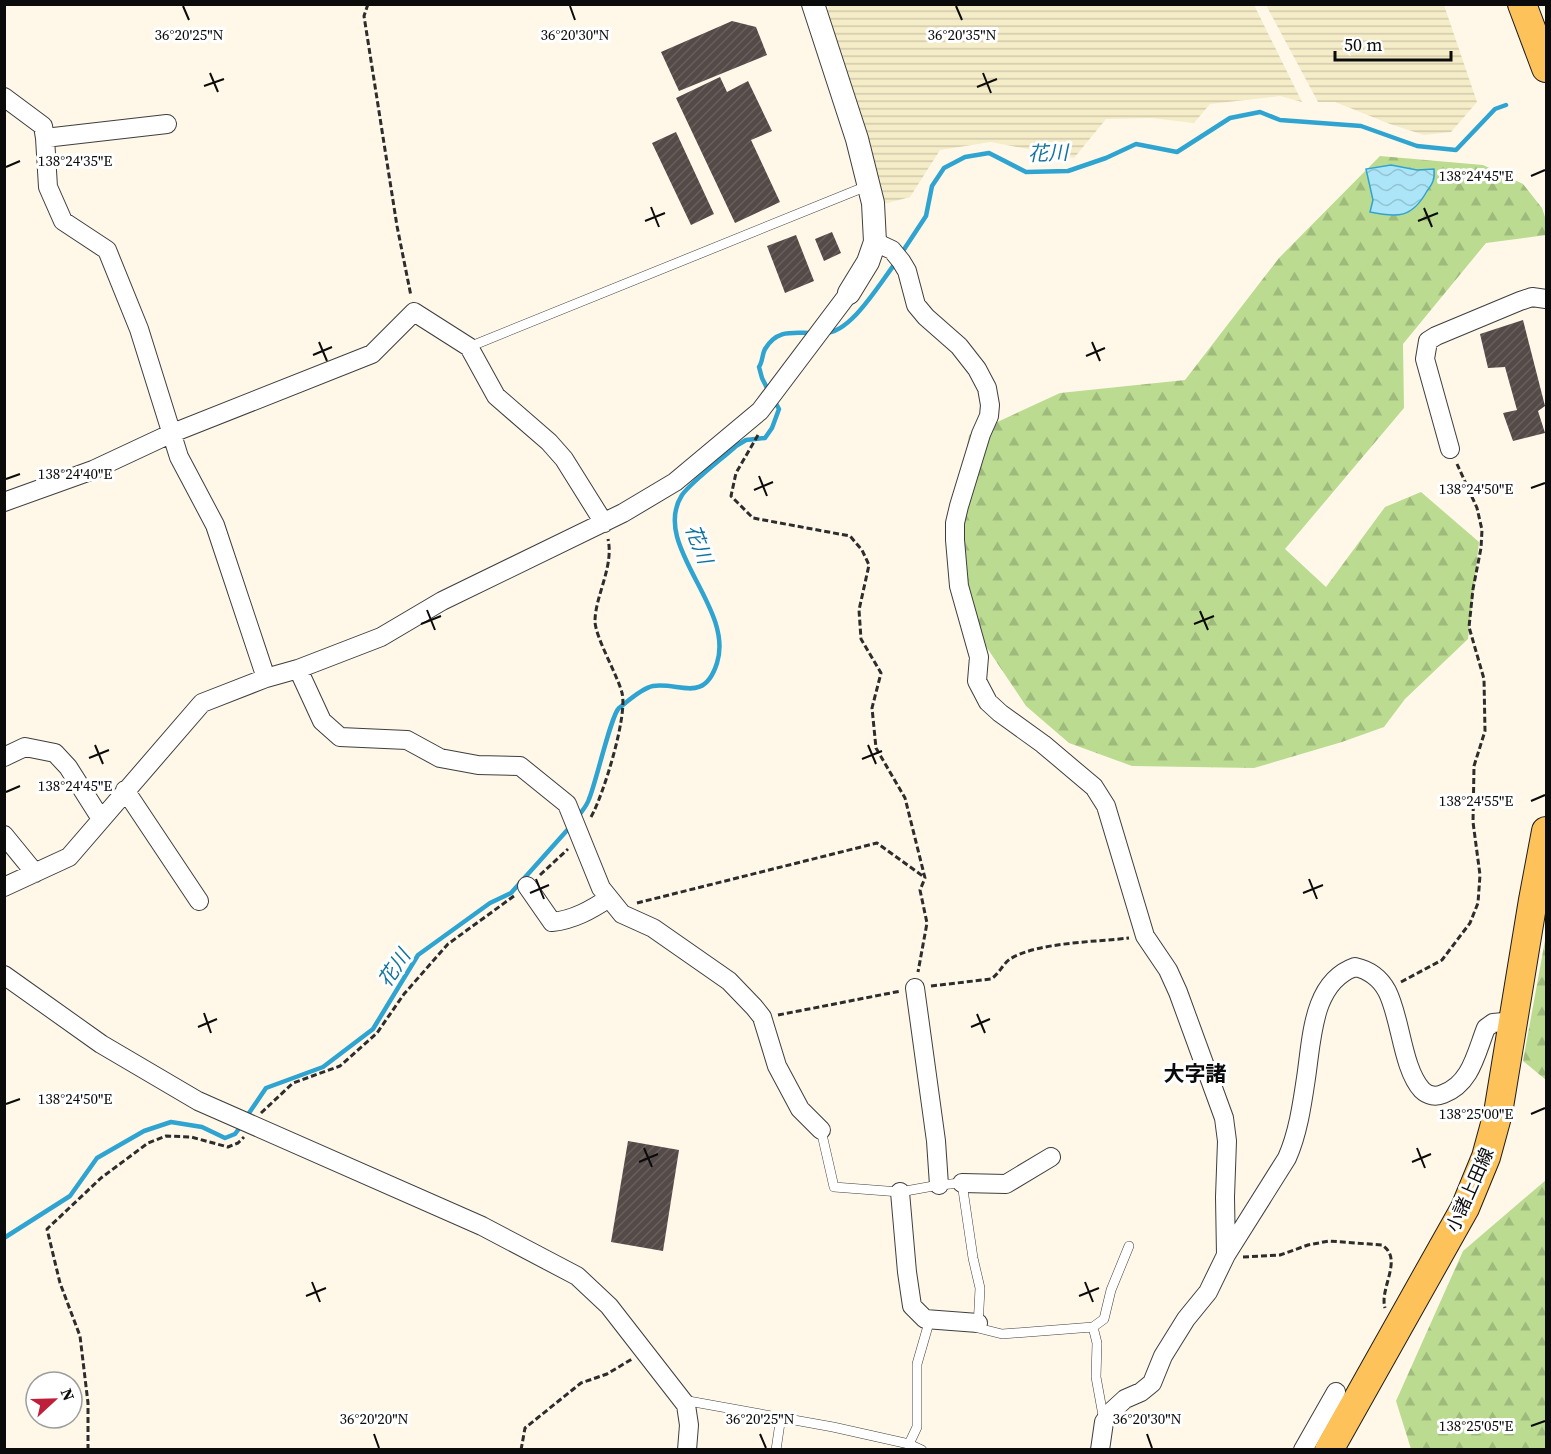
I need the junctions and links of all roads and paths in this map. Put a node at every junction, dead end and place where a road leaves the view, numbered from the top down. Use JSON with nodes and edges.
{"nodes":[{"id":1,"x":368,"y":4,"type":"edge"},
{"id":2,"x":813,"y":4,"type":"edge"},
{"id":3,"x":1522,"y":4,"type":"edge"},
{"id":4,"x":1546,"y":68,"type":"edge"},
{"id":5,"x":4,"y":97,"type":"edge"},
{"id":6,"x":167,"y":124,"type":"dead end"},
{"id":7,"x":45,"y":138,"type":"junction"},
{"id":8,"x":870,"y":185,"type":"junction"},
{"id":9,"x":875,"y":242,"type":"junction"},
{"id":10,"x":849,"y":293,"type":"joint"},
{"id":11,"x":1546,"y":299,"type":"edge"},
{"id":12,"x":414,"y":312,"type":"junction"},
{"id":13,"x":469,"y":347,"type":"junction"},
{"id":14,"x":170,"y":434,"type":"junction"},
{"id":15,"x":758,"y":434,"type":"dead end"},
{"id":16,"x":1450,"y":449,"type":"joint"},
{"id":17,"x":4,"y":502,"type":"edge"},
{"id":18,"x":604,"y":523,"type":"junction"},
{"id":19,"x":298,"y":669,"type":"junction"},
{"id":20,"x":266,"y":678,"type":"junction"},
{"id":21,"x":4,"y":757,"type":"edge"},
{"id":22,"x":125,"y":790,"type":"junction"},
{"id":23,"x":101,"y":819,"type":"junction"},
{"id":24,"x":1546,"y":831,"type":"edge"},
{"id":25,"x":4,"y":835,"type":"edge"},
{"id":26,"x":581,"y":837,"type":"junction"},
{"id":27,"x":35,"y":873,"type":"junction"},
{"id":28,"x":925,"y":878,"type":"junction"},
{"id":29,"x":4,"y":886,"type":"edge"},
{"id":30,"x":527,"y":886,"type":"junction"},
{"id":31,"x":199,"y":902,"type":"dead end"},
{"id":32,"x":613,"y":903,"type":"junction"},
{"id":33,"x":1145,"y":936,"type":"junction"},
{"id":34,"x":4,"y":975,"type":"edge"},
{"id":35,"x":915,"y":988,"type":"junction"},
{"id":36,"x":1386,"y":990,"type":"junction"},
{"id":37,"x":762,"y":1017,"type":"junction"},
{"id":38,"x":1514,"y":1022,"type":"junction"},
{"id":39,"x":254,"y":1126,"type":"junction"},
{"id":40,"x":821,"y":1130,"type":"joint"},
{"id":41,"x":1051,"y":1157,"type":"dead end"},
{"id":42,"x":963,"y":1183,"type":"junction"},
{"id":43,"x":939,"y":1185,"type":"junction"},
{"id":44,"x":900,"y":1192,"type":"junction"},
{"id":45,"x":1129,"y":1246,"type":"dead end"},
{"id":46,"x":1226,"y":1255,"type":"junction"},
{"id":47,"x":930,"y":1319,"type":"junction"},
{"id":48,"x":978,"y":1323,"type":"junction"},
{"id":49,"x":1397,"y":1326,"type":"junction"},
{"id":50,"x":1093,"y":1327,"type":"junction"},
{"id":51,"x":644,"y":1352,"type":"junction"},
{"id":52,"x":1336,"y":1392,"type":"dead end"},
{"id":53,"x":682,"y":1400,"type":"junction"},
{"id":54,"x":781,"y":1416,"type":"junction"},
{"id":55,"x":1104,"y":1422,"type":"junction"},
{"id":56,"x":909,"y":1444,"type":"junction"},
{"id":57,"x":88,"y":1449,"type":"edge"},
{"id":58,"x":521,"y":1449,"type":"edge"},
{"id":59,"x":687,"y":1449,"type":"edge"},
{"id":60,"x":776,"y":1449,"type":"edge"},
{"id":61,"x":922,"y":1449,"type":"edge"},
{"id":62,"x":1100,"y":1449,"type":"edge"},
{"id":63,"x":1303,"y":1449,"type":"edge"},
{"id":64,"x":1329,"y":1449,"type":"edge"}],
"edges":[{"from":1,"to":12,"type":"path"},
{"from":2,"to":8,"type":"street"},
{"from":3,"to":4,"type":"main road"},
{"from":5,"to":7,"type":"street"},
{"from":6,"to":7,"type":"street"},
{"from":7,"to":14,"type":"street"},
{"from":8,"to":9,"type":"street"},
{"from":8,"to":13,"type":"lane"},
{"from":9,"to":10,"type":"street"},
{"from":9,"to":33,"type":"street"},
{"from":10,"to":18,"type":"street"},
{"from":11,"to":16,"type":"street"},
{"from":12,"to":13,"type":"street"},
{"from":12,"to":14,"type":"street"},
{"from":13,"to":18,"type":"street"},
{"from":14,"to":17,"type":"street"},
{"from":14,"to":20,"type":"street"},
{"from":15,"to":28,"type":"path"},
{"from":16,"to":36,"type":"path"},
{"from":18,"to":19,"type":"street"},
{"from":18,"to":26,"type":"path"},
{"from":19,"to":20,"type":"street"},
{"from":19,"to":26,"type":"street"},
{"from":20,"to":22,"type":"street"},
{"from":21,"to":23,"type":"street"},
{"from":22,"to":23,"type":"street"},
{"from":22,"to":31,"type":"street"},
{"from":23,"to":27,"type":"street"},
{"from":24,"to":38,"type":"main road","name":"小諸上田線"},
{"from":25,"to":27,"type":"street"},
{"from":26,"to":30,"type":"path"},
{"from":26,"to":32,"type":"street"},
{"from":27,"to":29,"type":"street"},
{"from":28,"to":32,"type":"path"},
{"from":28,"to":35,"type":"path"},
{"from":30,"to":32,"type":"street"},
{"from":30,"to":39,"type":"path"},
{"from":32,"to":37,"type":"street"},
{"from":33,"to":35,"type":"path"},
{"from":33,"to":46,"type":"street"},
{"from":34,"to":39,"type":"street"},
{"from":35,"to":37,"type":"path"},
{"from":35,"to":43,"type":"street"},
{"from":36,"to":38,"type":"street"},
{"from":36,"to":46,"type":"street"},
{"from":37,"to":40,"type":"street"},
{"from":38,"to":49,"type":"main road","name":"小諸上田線"},
{"from":39,"to":51,"type":"street"},
{"from":39,"to":57,"type":"path"},
{"from":40,"to":44,"type":"lane"},
{"from":41,"to":42,"type":"street"},
{"from":42,"to":43,"type":"lane"},
{"from":42,"to":48,"type":"lane"},
{"from":43,"to":44,"type":"lane"},
{"from":44,"to":47,"type":"street"},
{"from":45,"to":50,"type":"lane"},
{"from":46,"to":49,"type":"path"},
{"from":46,"to":55,"type":"street"},
{"from":47,"to":48,"type":"street"},
{"from":47,"to":56,"type":"lane"},
{"from":48,"to":50,"type":"lane"},
{"from":49,"to":64,"type":"main road","name":"小諸上田線"},
{"from":50,"to":55,"type":"lane"},
{"from":51,"to":53,"type":"street"},
{"from":51,"to":58,"type":"path"},
{"from":52,"to":63,"type":"street"},
{"from":53,"to":54,"type":"lane"},
{"from":53,"to":59,"type":"street"},
{"from":54,"to":56,"type":"lane"},
{"from":54,"to":60,"type":"lane"},
{"from":55,"to":62,"type":"street"},
{"from":56,"to":61,"type":"lane"}]}
